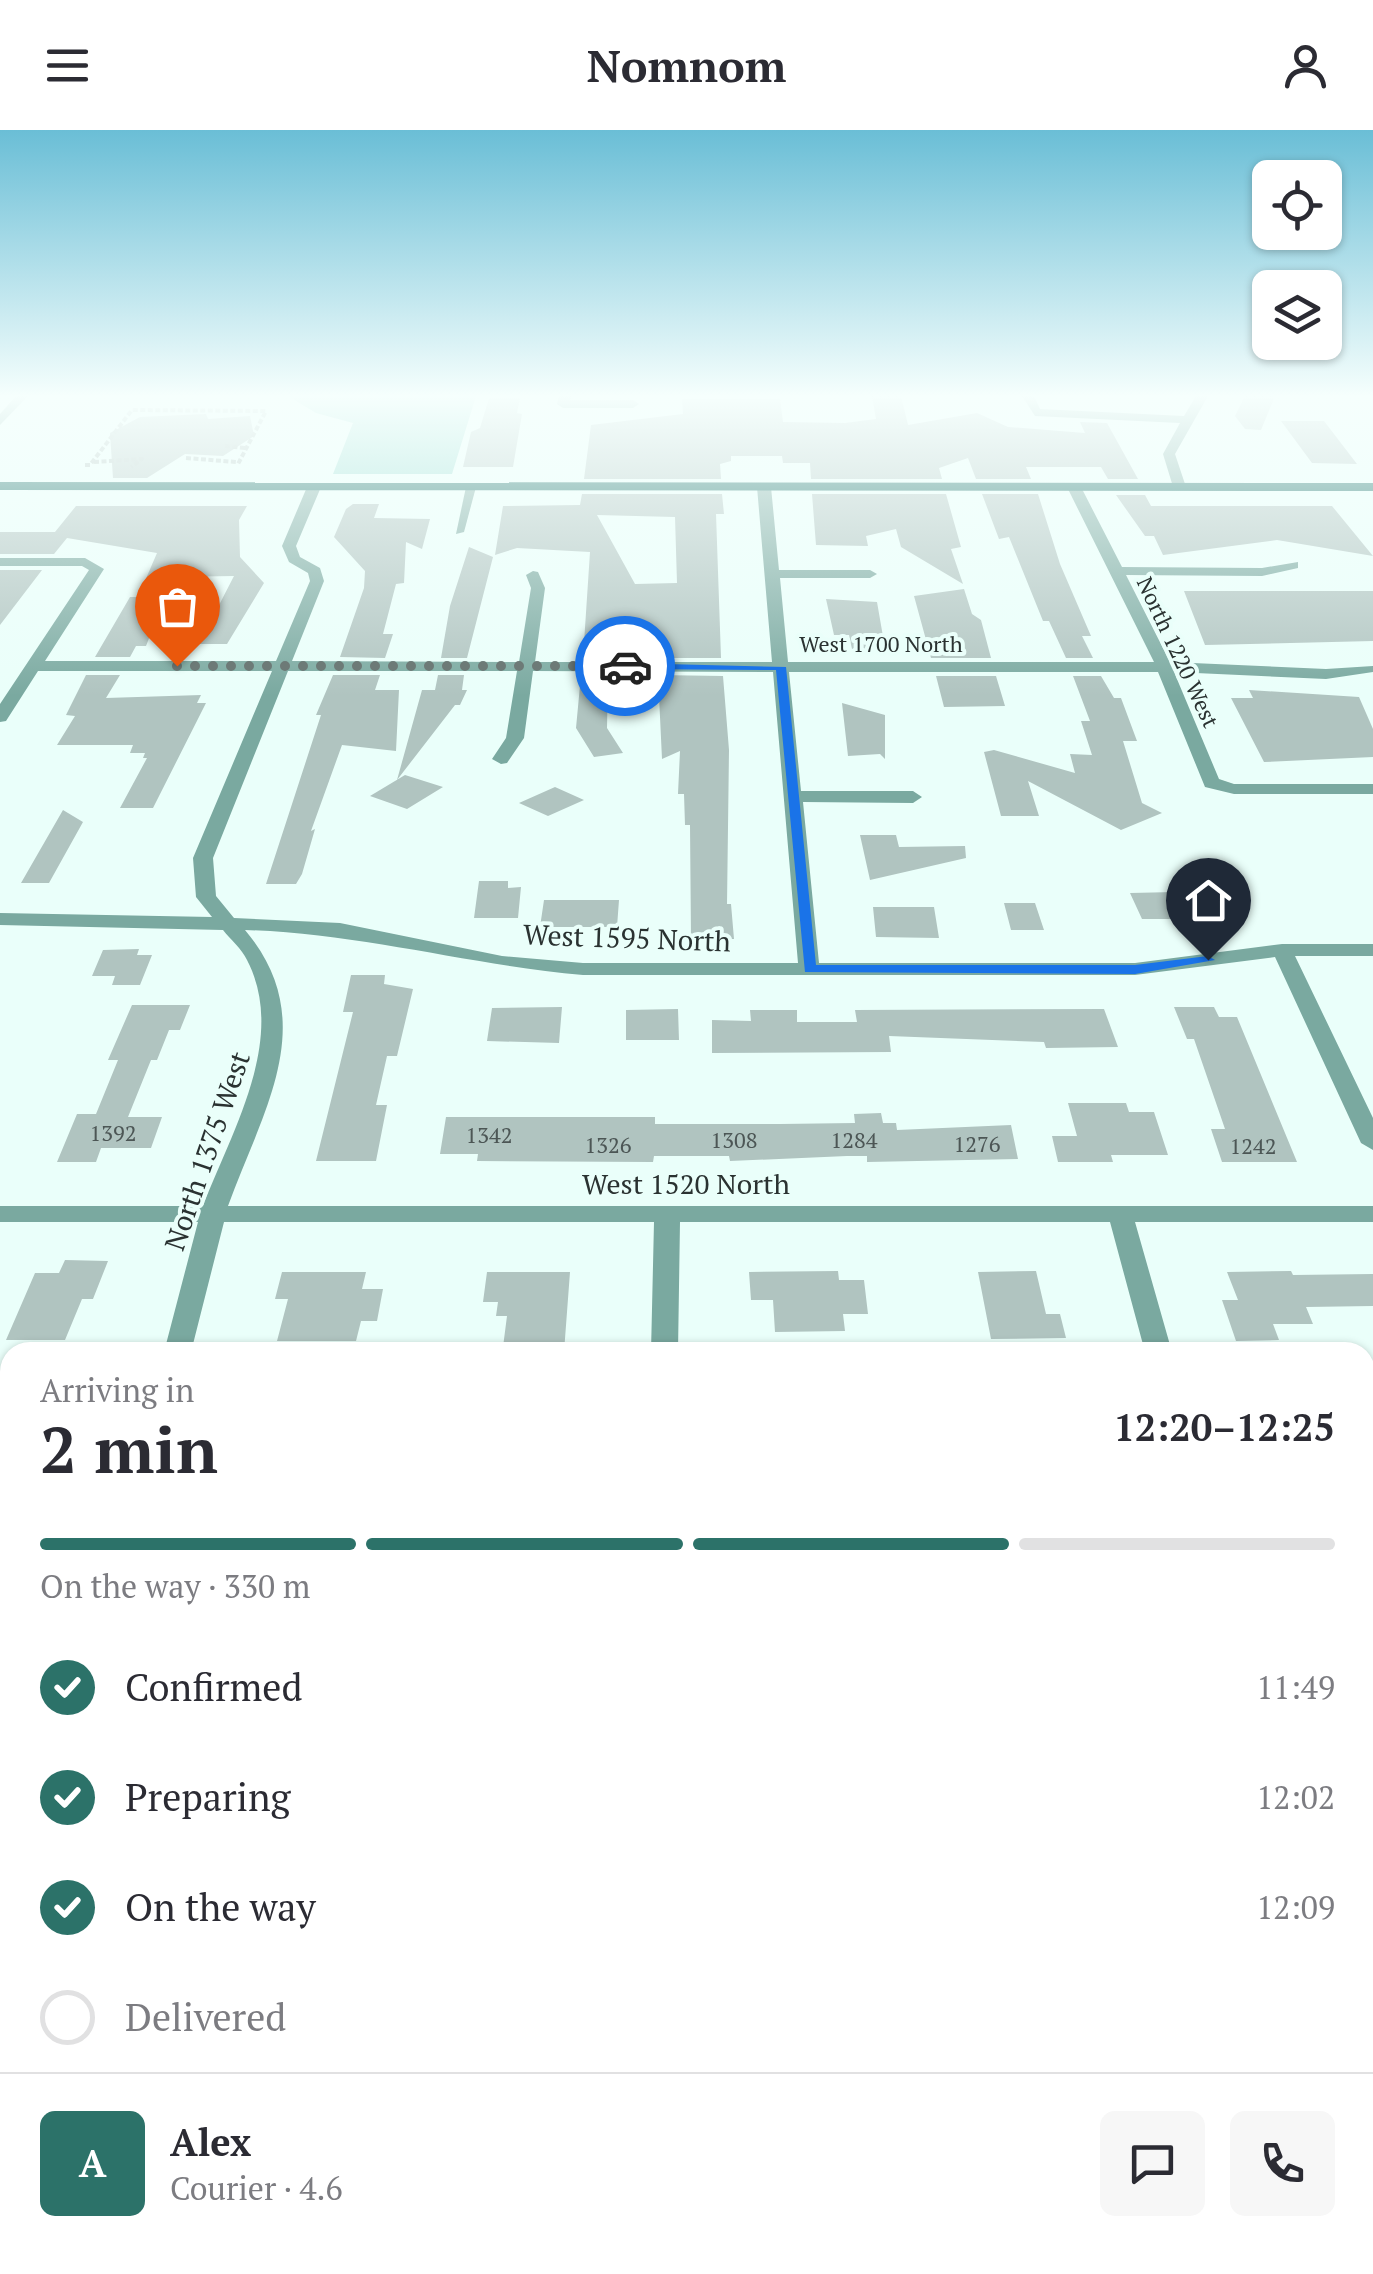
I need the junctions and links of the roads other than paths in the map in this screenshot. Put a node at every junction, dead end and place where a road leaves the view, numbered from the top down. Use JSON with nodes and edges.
{"nodes":[{"id":1,"x":310,"y":496,"type":"edge"},
{"id":2,"x":469,"y":496,"type":"edge"},
{"id":3,"x":765,"y":496,"type":"edge"},
{"id":4,"x":1078,"y":496,"type":"edge"},
{"id":5,"x":459,"y":532,"type":"dead end"},
{"id":6,"x":0,"y":562,"type":"edge"},
{"id":7,"x":1294,"y":565,"type":"dead end"},
{"id":8,"x":1115,"y":572,"type":"junction"},
{"id":9,"x":773,"y":574,"type":"junction"},
{"id":10,"x":870,"y":574,"type":"dead end"},
{"id":11,"x":533,"y":575,"type":"dead end"},
{"id":12,"x":34,"y":666,"type":"junction"},
{"id":13,"x":282,"y":666,"type":"junction"},
{"id":14,"x":526,"y":666,"type":"junction"},
{"id":15,"x":780,"y":667,"type":"junction"},
{"id":16,"x":1164,"y":668,"type":"junction"},
{"id":17,"x":1367,"y":669,"type":"dead end"},
{"id":18,"x":0,"y":717,"type":"edge"},
{"id":19,"x":501,"y":760,"type":"dead end"},
{"id":20,"x":1373,"y":790,"type":"edge"},
{"id":21,"x":794,"y":796,"type":"junction"},
{"id":22,"x":912,"y":797,"type":"dead end"},
{"id":23,"x":0,"y":919,"type":"edge"},
{"id":24,"x":224,"y":922,"type":"junction"},
{"id":25,"x":1282,"y":950,"type":"junction"},
{"id":26,"x":1373,"y":950,"type":"edge"},
{"id":27,"x":810,"y":969,"type":"junction"},
{"id":28,"x":1373,"y":1143,"type":"edge"},
{"id":29,"x":0,"y":1214,"type":"edge"},
{"id":30,"x":213,"y":1214,"type":"junction"},
{"id":31,"x":667,"y":1214,"type":"junction"},
{"id":32,"x":1120,"y":1214,"type":"junction"},
{"id":33,"x":1373,"y":1214,"type":"edge"},
{"id":34,"x":180,"y":1342,"type":"edge"},
{"id":35,"x":665,"y":1342,"type":"edge"},
{"id":36,"x":1155,"y":1342,"type":"edge"}],
"edges":[{"from":1,"to":13,"type":"street","name":"North 1375 West"},
{"from":2,"to":5,"type":"lane"},
{"from":3,"to":9,"type":"street"},
{"from":4,"to":8,"type":"street","name":"North 1220 West"},
{"from":6,"to":12,"type":"street"},
{"from":7,"to":8,"type":"street"},
{"from":8,"to":16,"type":"street","name":"North 1220 West"},
{"from":9,"to":10,"type":"street"},
{"from":9,"to":15,"type":"street"},
{"from":11,"to":14,"type":"street"},
{"from":12,"to":13,"type":"street","name":"West 1700 North"},
{"from":12,"to":18,"type":"street"},
{"from":13,"to":14,"type":"street","name":"West 1700 North"},
{"from":13,"to":24,"type":"street","name":"North 1375 West"},
{"from":14,"to":15,"type":"street","name":"West 1700 North"},
{"from":14,"to":19,"type":"street"},
{"from":15,"to":16,"type":"street","name":"West 1700 North"},
{"from":15,"to":21,"type":"street"},
{"from":16,"to":17,"type":"street","name":"West 1700 North"},
{"from":16,"to":20,"type":"street","name":"North 1220 West"},
{"from":21,"to":22,"type":"street"},
{"from":21,"to":27,"type":"street"},
{"from":23,"to":24,"type":"street","name":"West 1595 North"},
{"from":24,"to":27,"type":"street","name":"West 1595 North"},
{"from":24,"to":30,"type":"street","name":"North 1375 West"},
{"from":25,"to":26,"type":"street","name":"West 1595 North"},
{"from":25,"to":27,"type":"street","name":"West 1595 North"},
{"from":25,"to":28,"type":"street"},
{"from":29,"to":30,"type":"street","name":"West 1520 North"},
{"from":30,"to":31,"type":"street","name":"West 1520 North"},
{"from":30,"to":34,"type":"street","name":"North 1375 West"},
{"from":31,"to":32,"type":"street","name":"West 1520 North"},
{"from":31,"to":35,"type":"street"},
{"from":32,"to":33,"type":"street","name":"West 1520 North"},
{"from":32,"to":36,"type":"street"}]}
